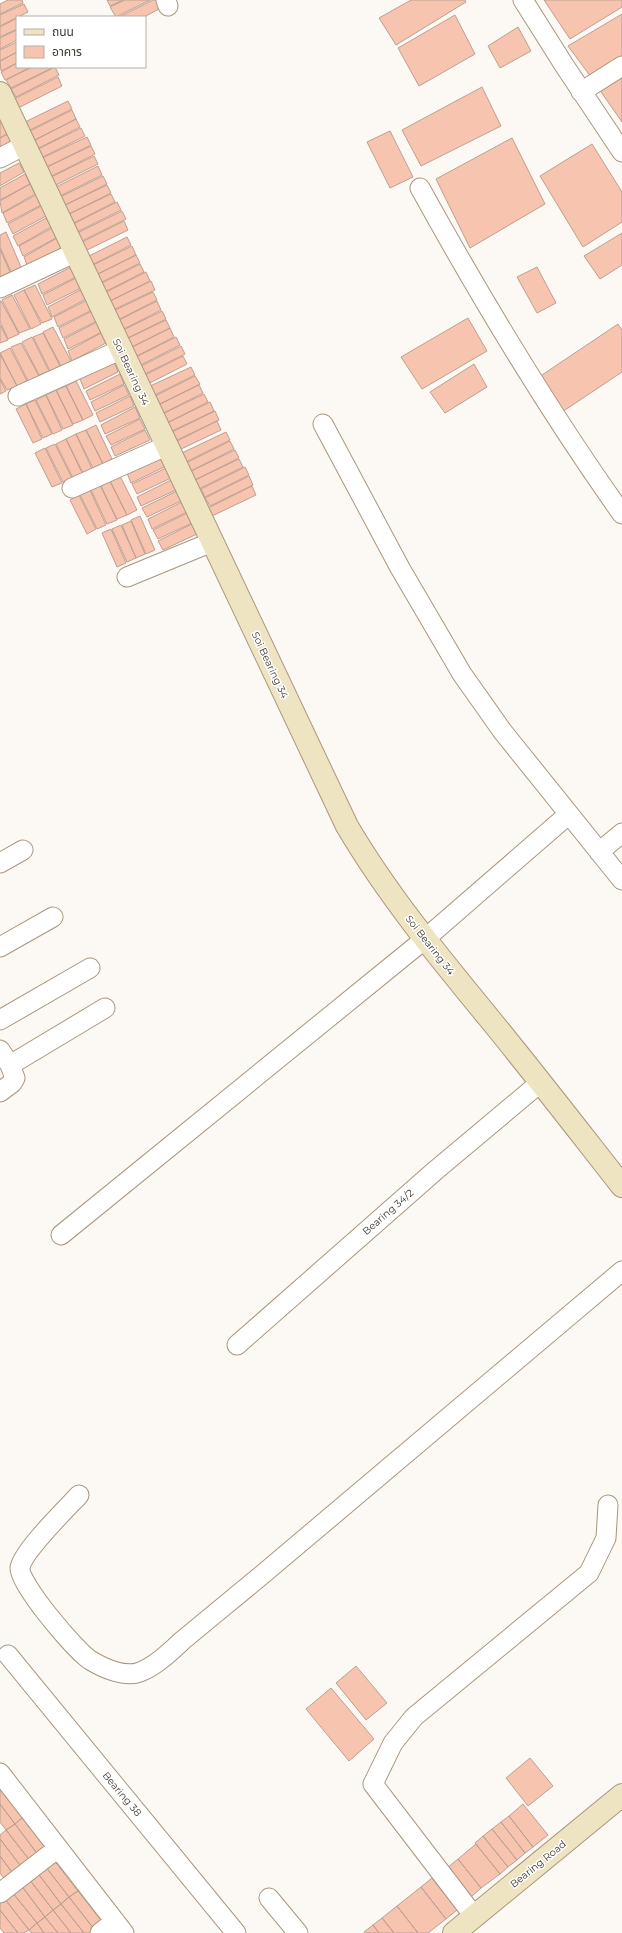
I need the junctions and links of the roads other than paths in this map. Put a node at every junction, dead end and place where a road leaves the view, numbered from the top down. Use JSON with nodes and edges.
{"nodes":[{"id":1,"x":523,"y":0,"type":"edge"},
{"id":2,"x":622,"y":66,"type":"edge"},
{"id":3,"x":581,"y":92,"type":"junction"},
{"id":4,"x":0,"y":93,"type":"edge"},
{"id":5,"x":25,"y":145,"type":"junction"},
{"id":6,"x":622,"y":152,"type":"edge"},
{"id":7,"x":0,"y":158,"type":"edge"},
{"id":8,"x":420,"y":188,"type":"dead end"},
{"id":9,"x":74,"y":253,"type":"junction"},
{"id":10,"x":0,"y":288,"type":"edge"},
{"id":11,"x":120,"y":350,"type":"junction"},
{"id":12,"x":18,"y":396,"type":"dead end"},
{"id":13,"x":323,"y":424,"type":"dead end"},
{"id":14,"x":166,"y":446,"type":"junction"},
{"id":15,"x":72,"y":488,"type":"dead end"},
{"id":16,"x":622,"y":514,"type":"edge"},
{"id":17,"x":212,"y":542,"type":"junction"},
{"id":18,"x":127,"y":577,"type":"dead end"},
{"id":19,"x":569,"y":814,"type":"junction"},
{"id":20,"x":622,"y":834,"type":"edge"},
{"id":21,"x":23,"y":850,"type":"dead end"},
{"id":22,"x":599,"y":852,"type":"junction"},
{"id":23,"x":0,"y":863,"type":"edge"},
{"id":24,"x":622,"y":880,"type":"edge"},
{"id":25,"x":53,"y":917,"type":"dead end"},
{"id":26,"x":425,"y":939,"type":"junction"},
{"id":27,"x":0,"y":948,"type":"edge"},
{"id":28,"x":90,"y":968,"type":"dead end"},
{"id":29,"x":105,"y":1008,"type":"dead end"},
{"id":30,"x":0,"y":1020,"type":"edge"},
{"id":31,"x":5,"y":1058,"type":"edge"},
{"id":32,"x":541,"y":1082,"type":"junction"},
{"id":33,"x":0,"y":1092,"type":"edge"},
{"id":34,"x":622,"y":1186,"type":"edge"},
{"id":35,"x":61,"y":1235,"type":"dead end"},
{"id":36,"x":622,"y":1271,"type":"edge"},
{"id":37,"x":236,"y":1345,"type":"dead end"},
{"id":38,"x":79,"y":1496,"type":"dead end"},
{"id":39,"x":608,"y":1505,"type":"dead end"},
{"id":40,"x":8,"y":1655,"type":"dead end"},
{"id":41,"x":0,"y":1773,"type":"edge"},
{"id":42,"x":622,"y":1795,"type":"edge"},
{"id":43,"x":58,"y":1848,"type":"junction"},
{"id":44,"x":0,"y":1893,"type":"edge"},
{"id":45,"x":269,"y":1898,"type":"dead end"},
{"id":46,"x":474,"y":1916,"type":"junction"},
{"id":47,"x":119,"y":1927,"type":"edge"},
{"id":48,"x":100,"y":1933,"type":"edge"},
{"id":49,"x":236,"y":1933,"type":"edge"},
{"id":50,"x":298,"y":1933,"type":"edge"},
{"id":51,"x":454,"y":1933,"type":"edge"}],
"edges":[{"from":1,"to":3,"type":"street"},
{"from":2,"to":3,"type":"street"},
{"from":3,"to":6,"type":"street"},
{"from":4,"to":5,"type":"street","name":"Soi Bearing 34"},
{"from":5,"to":7,"type":"street"},
{"from":5,"to":9,"type":"street","name":"Soi Bearing 34"},
{"from":8,"to":16,"type":"street"},
{"from":9,"to":10,"type":"street"},
{"from":9,"to":11,"type":"street","name":"Soi Bearing 34"},
{"from":11,"to":12,"type":"street"},
{"from":11,"to":14,"type":"street","name":"Soi Bearing 34"},
{"from":13,"to":19,"type":"street"},
{"from":14,"to":15,"type":"street"},
{"from":14,"to":17,"type":"street","name":"Soi Bearing 34"},
{"from":17,"to":18,"type":"street"},
{"from":17,"to":26,"type":"street","name":"Soi Bearing 34"},
{"from":19,"to":22,"type":"street"},
{"from":19,"to":26,"type":"street"},
{"from":20,"to":22,"type":"street"},
{"from":21,"to":23,"type":"street"},
{"from":22,"to":24,"type":"street"},
{"from":25,"to":27,"type":"street"},
{"from":26,"to":32,"type":"street","name":"Soi Bearing 34"},
{"from":26,"to":35,"type":"street"},
{"from":28,"to":30,"type":"street"},
{"from":29,"to":31,"type":"street"},
{"from":31,"to":33,"type":"street"},
{"from":32,"to":34,"type":"street","name":"Soi Bearing 34"},
{"from":32,"to":37,"type":"street","name":"Bearing 34/2"},
{"from":36,"to":38,"type":"street"},
{"from":39,"to":46,"type":"street"},
{"from":40,"to":49,"type":"street","name":"Bearing 38"},
{"from":41,"to":43,"type":"street"},
{"from":42,"to":46,"type":"street","name":"Bearing Road"},
{"from":43,"to":44,"type":"street"},
{"from":43,"to":47,"type":"street"},
{"from":45,"to":50,"type":"street"},
{"from":46,"to":51,"type":"street","name":"Bearing Road"},
{"from":47,"to":48,"type":"street"}]}
